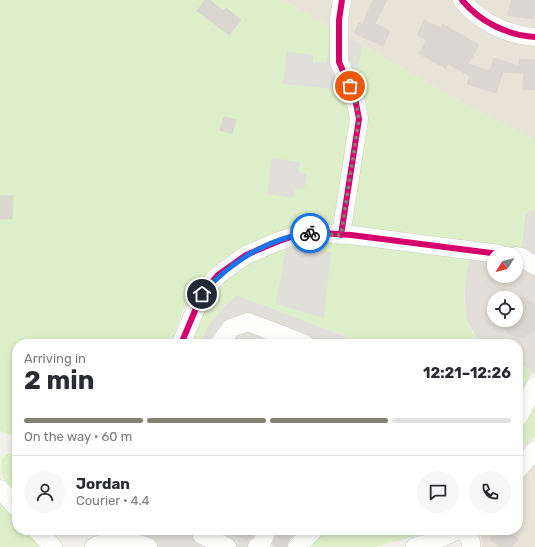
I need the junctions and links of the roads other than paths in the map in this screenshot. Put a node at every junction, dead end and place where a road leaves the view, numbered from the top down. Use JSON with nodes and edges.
{"nodes":[{"id":1,"x":342,"y":0,"type":"edge"},
{"id":2,"x":462,"y":0,"type":"edge"},
{"id":3,"x":535,"y":36,"type":"edge"},
{"id":4,"x":341,"y":235,"type":"junction"},
{"id":5,"x":487,"y":253,"type":"edge"},
{"id":6,"x":523,"y":258,"type":"edge"},
{"id":7,"x":535,"y":266,"type":"edge"},
{"id":8,"x":183,"y":339,"type":"edge"},
{"id":9,"x":223,"y":339,"type":"edge"},
{"id":10,"x":282,"y":339,"type":"edge"},
{"id":11,"x":535,"y":386,"type":"edge"},
{"id":12,"x":523,"y":409,"type":"edge"},
{"id":13,"x":535,"y":450,"type":"edge"},
{"id":14,"x":523,"y":463,"type":"edge"},
{"id":15,"x":0,"y":489,"type":"edge"},
{"id":16,"x":12,"y":502,"type":"edge"},
{"id":17,"x":265,"y":535,"type":"edge"},
{"id":18,"x":309,"y":535,"type":"edge"},
{"id":19,"x":447,"y":535,"type":"edge"},
{"id":20,"x":468,"y":535,"type":"edge"},
{"id":21,"x":201,"y":537,"type":"edge"},
{"id":22,"x":94,"y":547,"type":"edge"},
{"id":23,"x":148,"y":547,"type":"edge"},
{"id":24,"x":227,"y":547,"type":"edge"},
{"id":25,"x":257,"y":547,"type":"edge"},
{"id":26,"x":297,"y":547,"type":"edge"},
{"id":27,"x":415,"y":547,"type":"edge"},
{"id":28,"x":471,"y":547,"type":"edge"}],
"edges":[{"from":1,"to":4,"type":"street"},
{"from":2,"to":3,"type":"street"},
{"from":4,"to":5,"type":"street"},
{"from":4,"to":8,"type":"street"},
{"from":6,"to":7,"type":"street"},
{"from":9,"to":10,"type":"street"},
{"from":11,"to":12,"type":"street"},
{"from":13,"to":14,"type":"street"},
{"from":15,"to":16,"type":"street"},
{"from":17,"to":25,"type":"street"},
{"from":18,"to":26,"type":"street"},
{"from":19,"to":27,"type":"street"},
{"from":20,"to":28,"type":"street"},
{"from":21,"to":24,"type":"street"},
{"from":22,"to":23,"type":"street"}]}
